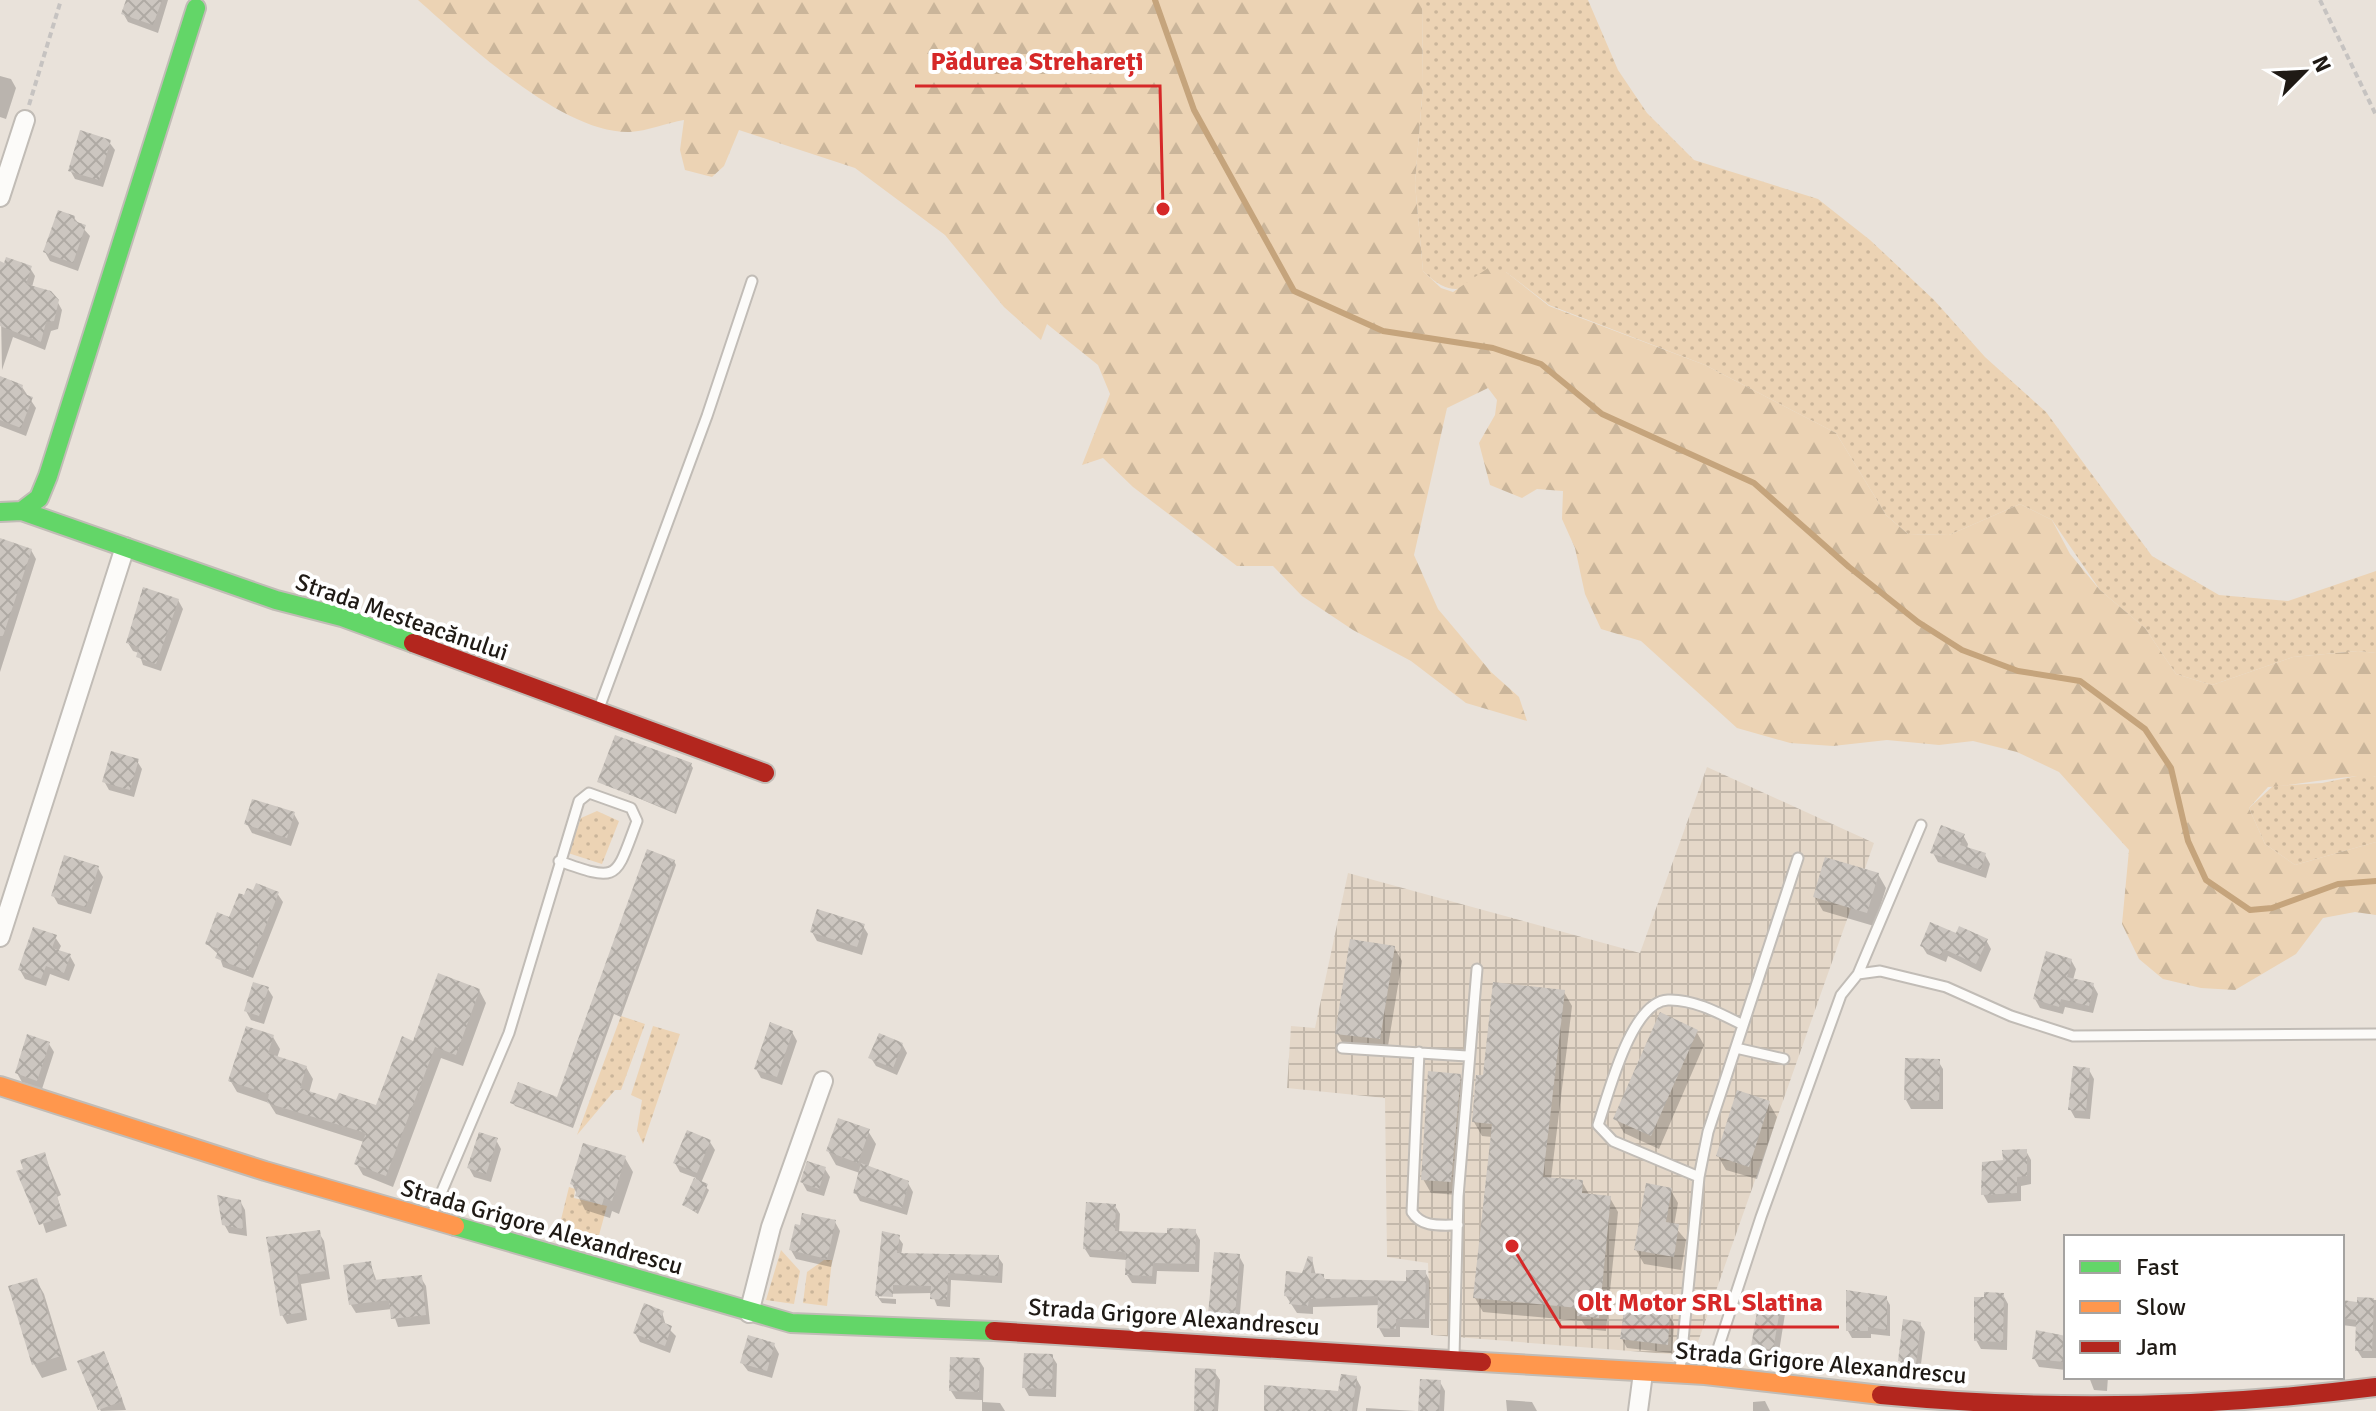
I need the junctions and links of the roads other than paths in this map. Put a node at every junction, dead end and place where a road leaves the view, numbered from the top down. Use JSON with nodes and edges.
{"nodes":[{"id":1,"x":196,"y":8,"type":"dead end"},
{"id":2,"x":25,"y":120,"type":"road end"},
{"id":3,"x":0,"y":197,"type":"edge"},
{"id":4,"x":752,"y":281,"type":"dead end"},
{"id":5,"x":22,"y":511,"type":"junction"},
{"id":6,"x":0,"y":512,"type":"edge"},
{"id":7,"x":125,"y":547,"type":"junction"},
{"id":8,"x":598,"y":712,"type":"junction"},
{"id":9,"x":765,"y":773,"type":"dead end"},
{"id":10,"x":1921,"y":825,"type":"dead end"},
{"id":11,"x":1798,"y":858,"type":"dead end"},
{"id":12,"x":559,"y":861,"type":"junction"},
{"id":13,"x":0,"y":937,"type":"edge"},
{"id":14,"x":1477,"y":969,"type":"dead end"},
{"id":15,"x":1858,"y":974,"type":"junction"},
{"id":16,"x":1743,"y":1025,"type":"junction"},
{"id":17,"x":2376,"y":1034,"type":"edge"},
{"id":18,"x":1342,"y":1048,"type":"dead end"},
{"id":19,"x":1736,"y":1048,"type":"junction"},
{"id":20,"x":1419,"y":1052,"type":"junction"},
{"id":21,"x":1467,"y":1056,"type":"junction"},
{"id":22,"x":1784,"y":1059,"type":"dead end"},
{"id":23,"x":823,"y":1081,"type":"dead end"},
{"id":24,"x":0,"y":1086,"type":"edge"},
{"id":25,"x":1699,"y":1177,"type":"junction"},
{"id":26,"x":430,"y":1221,"type":"junction"},
{"id":27,"x":1458,"y":1225,"type":"junction"},
{"id":28,"x":749,"y":1313,"type":"junction"},
{"id":29,"x":1454,"y":1360,"type":"junction"},
{"id":30,"x":1679,"y":1372,"type":"junction"},
{"id":31,"x":1643,"y":1373,"type":"junction"},
{"id":32,"x":1710,"y":1374,"type":"junction"},
{"id":33,"x":2376,"y":1387,"type":"edge"},
{"id":34,"x":1638,"y":1411,"type":"edge"}],
"edges":[{"from":1,"to":5,"type":"street"},
{"from":2,"to":3,"type":"street"},
{"from":4,"to":8,"type":"lane"},
{"from":5,"to":6,"type":"street","name":"Strada Mesteacănului"},
{"from":5,"to":7,"type":"street","name":"Strada Mesteacănului"},
{"from":7,"to":8,"type":"street","name":"Strada Mesteacănului"},
{"from":7,"to":13,"type":"street"},
{"from":8,"to":9,"type":"street","name":"Strada Mesteacănului"},
{"from":10,"to":15,"type":"lane"},
{"from":11,"to":16,"type":"lane"},
{"from":12,"to":12,"type":"lane"},
{"from":12,"to":26,"type":"lane"},
{"from":14,"to":21,"type":"lane"},
{"from":15,"to":17,"type":"lane"},
{"from":15,"to":32,"type":"lane"},
{"from":16,"to":19,"type":"lane"},
{"from":16,"to":25,"type":"lane"},
{"from":18,"to":20,"type":"lane"},
{"from":19,"to":22,"type":"lane"},
{"from":19,"to":25,"type":"lane"},
{"from":20,"to":21,"type":"lane"},
{"from":20,"to":27,"type":"lane"},
{"from":21,"to":27,"type":"lane"},
{"from":23,"to":28,"type":"street"},
{"from":24,"to":26,"type":"street","name":"Strada Grigore Alexandrescu"},
{"from":25,"to":30,"type":"lane"},
{"from":26,"to":28,"type":"street","name":"Strada Grigore Alexandrescu"},
{"from":27,"to":29,"type":"lane"},
{"from":28,"to":29,"type":"street","name":"Strada Grigore Alexandrescu"},
{"from":29,"to":31,"type":"street","name":"Strada Grigore Alexandrescu"},
{"from":30,"to":31,"type":"street","name":"Strada Grigore Alexandrescu"},
{"from":30,"to":32,"type":"street","name":"Strada Grigore Alexandrescu"},
{"from":31,"to":34,"type":"street"},
{"from":32,"to":33,"type":"street","name":"Strada Grigore Alexandrescu"}]}
